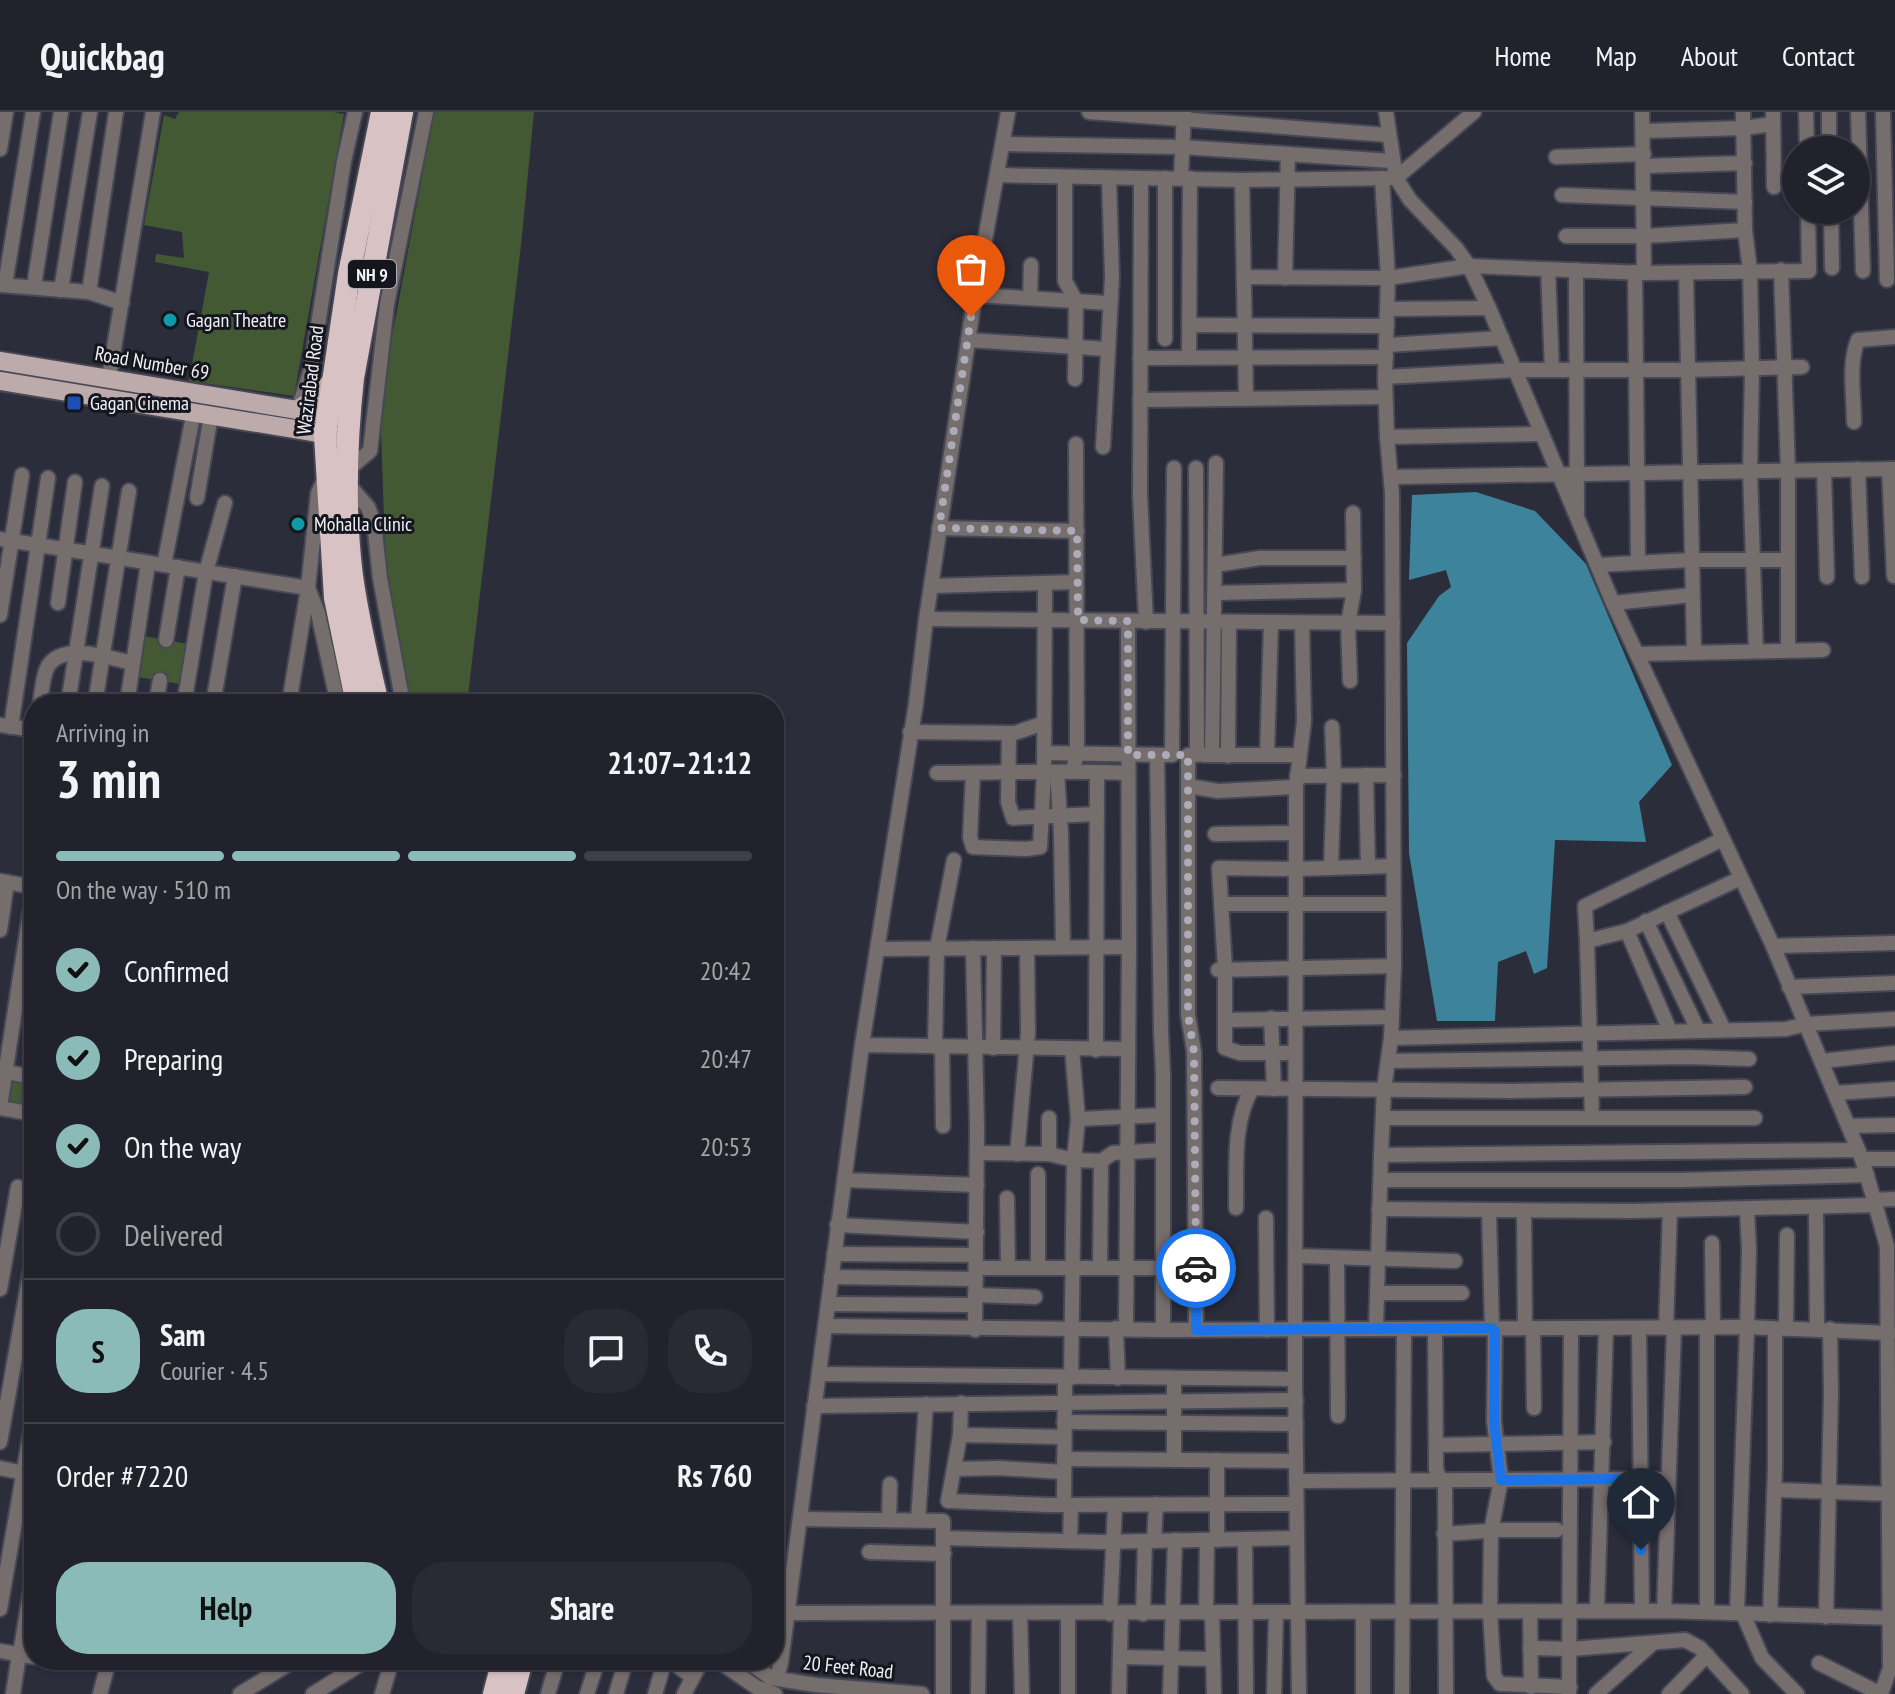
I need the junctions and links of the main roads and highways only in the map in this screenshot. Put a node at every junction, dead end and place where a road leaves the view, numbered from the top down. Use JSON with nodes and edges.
{"nodes":[{"id":1,"x":382,"y":112,"type":"edge"},
{"id":2,"x":402,"y":112,"type":"edge"},
{"id":3,"x":0,"y":361,"type":"edge"},
{"id":4,"x":332,"y":380,"type":"junction"},
{"id":5,"x":0,"y":381,"type":"edge"},
{"id":6,"x":296,"y":420,"type":"junction"},
{"id":7,"x":337,"y":426,"type":"junction"},
{"id":8,"x":342,"y":476,"type":"junction"},
{"id":9,"x":355,"y":694,"type":"edge"},
{"id":10,"x":376,"y":694,"type":"edge"},
{"id":11,"x":500,"y":1670,"type":"edge"},
{"id":12,"x":519,"y":1670,"type":"edge"},
{"id":13,"x":494,"y":1694,"type":"edge"},
{"id":14,"x":513,"y":1694,"type":"edge"}],
"edges":[{"from":1,"to":4,"type":"highway","name":"Wazirabad Road","number":"NH 9"},
{"from":2,"to":7,"type":"highway","name":"Wazirabad Road","number":"NH 9"},
{"from":3,"to":6,"type":"main road","name":"Road Number 69"},
{"from":4,"to":6,"type":"main road"},
{"from":4,"to":7,"type":"highway","name":"Wazirabad Road","number":"NH 9"},
{"from":5,"to":6,"type":"main road","name":"Road Number 69"},
{"from":6,"to":7,"type":"main road"},
{"from":7,"to":8,"type":"highway","name":"Wazirabad Road","number":"NH 9"},
{"from":8,"to":9,"type":"highway","name":"Wazirabad Road","number":"NH 9"},
{"from":8,"to":10,"type":"highway","name":"Wazirabad Road","number":"NH 9"},
{"from":11,"to":13,"type":"highway"},
{"from":12,"to":14,"type":"highway"}]}
